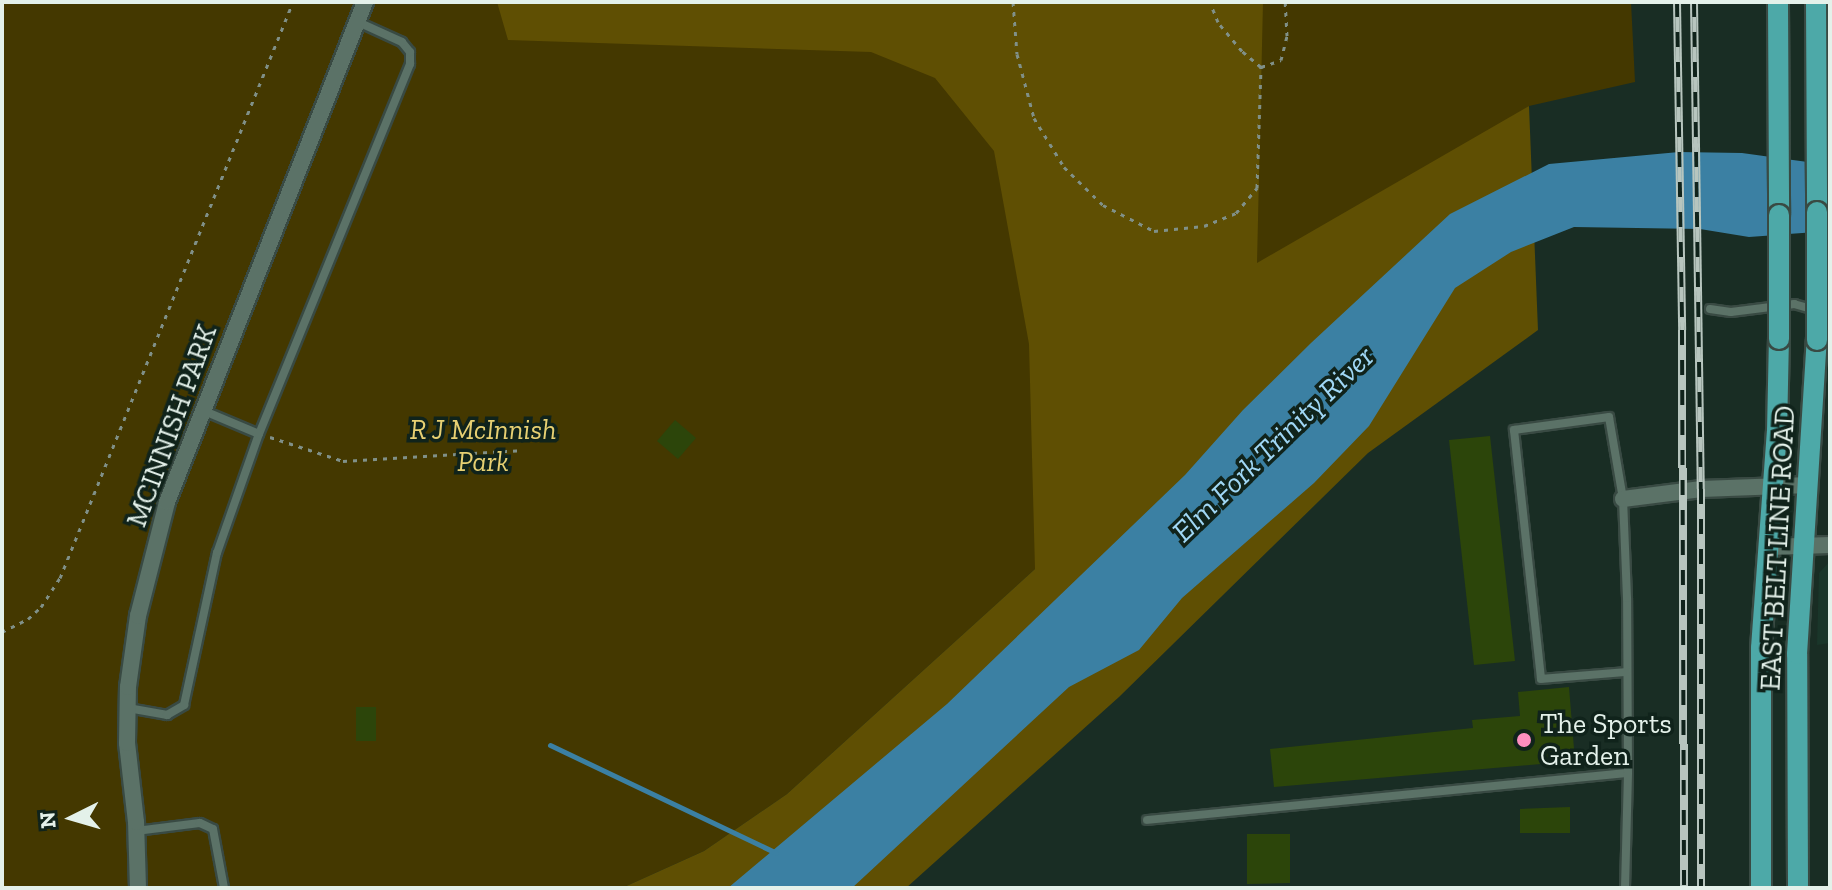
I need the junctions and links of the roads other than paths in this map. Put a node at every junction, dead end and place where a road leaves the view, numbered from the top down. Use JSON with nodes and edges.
{"nodes":[{"id":1,"x":365,"y":2,"type":"edge"},
{"id":2,"x":1778,"y":2,"type":"edge"},
{"id":3,"x":1816,"y":2,"type":"edge"},
{"id":4,"x":358,"y":22,"type":"junction"},
{"id":5,"x":1823,"y":31,"type":"edge"},
{"id":6,"x":1710,"y":309,"type":"dead end"},
{"id":7,"x":1830,"y":314,"type":"edge"},
{"id":8,"x":202,"y":410,"type":"junction"},
{"id":9,"x":259,"y":434,"type":"junction"},
{"id":10,"x":1809,"y":485,"type":"junction"},
{"id":11,"x":1772,"y":486,"type":"junction"},
{"id":12,"x":1623,"y":499,"type":"junction"},
{"id":13,"x":1830,"y":545,"type":"edge"},
{"id":14,"x":1803,"y":546,"type":"junction"},
{"id":15,"x":1768,"y":547,"type":"junction"},
{"id":16,"x":1627,"y":672,"type":"junction"},
{"id":17,"x":128,"y":708,"type":"junction"},
{"id":18,"x":1628,"y":773,"type":"junction"},
{"id":19,"x":1147,"y":820,"type":"dead end"},
{"id":20,"x":136,"y":831,"type":"junction"},
{"id":21,"x":138,"y":888,"type":"edge"},
{"id":22,"x":224,"y":888,"type":"edge"},
{"id":23,"x":1625,"y":888,"type":"edge"},
{"id":24,"x":1761,"y":888,"type":"edge"},
{"id":25,"x":1798,"y":888,"type":"edge"}],
"edges":[{"from":1,"to":4,"type":"street","name":"MCINNISH PARK"},
{"from":2,"to":11,"type":"main road","name":"EAST BELT LINE ROAD","bridge":true},
{"from":3,"to":5,"type":"main road","name":"EAST BELT LINE ROAD"},
{"from":4,"to":8,"type":"street","name":"MCINNISH PARK"},
{"from":4,"to":9,"type":"lane"},
{"from":5,"to":10,"type":"main road","name":"EAST BELT LINE ROAD","bridge":true},
{"from":6,"to":7,"type":"lane"},
{"from":8,"to":9,"type":"lane"},
{"from":8,"to":17,"type":"street","name":"MCINNISH PARK"},
{"from":9,"to":17,"type":"lane"},
{"from":10,"to":11,"type":"street"},
{"from":10,"to":14,"type":"main road","name":"EAST BELT LINE ROAD"},
{"from":11,"to":12,"type":"street"},
{"from":11,"to":15,"type":"main road","name":"EAST BELT LINE ROAD"},
{"from":12,"to":16,"type":"lane"},
{"from":12,"to":16,"type":"lane"},
{"from":13,"to":14,"type":"street"},
{"from":14,"to":15,"type":"street"},
{"from":14,"to":25,"type":"main road","name":"EAST BELT LINE ROAD"},
{"from":15,"to":24,"type":"main road","name":"EAST BELT LINE ROAD"},
{"from":16,"to":18,"type":"lane"},
{"from":17,"to":20,"type":"street","name":"MCINNISH PARK"},
{"from":18,"to":19,"type":"lane"},
{"from":18,"to":23,"type":"lane"},
{"from":20,"to":21,"type":"street","name":"MCINNISH PARK"},
{"from":20,"to":22,"type":"lane"}]}
